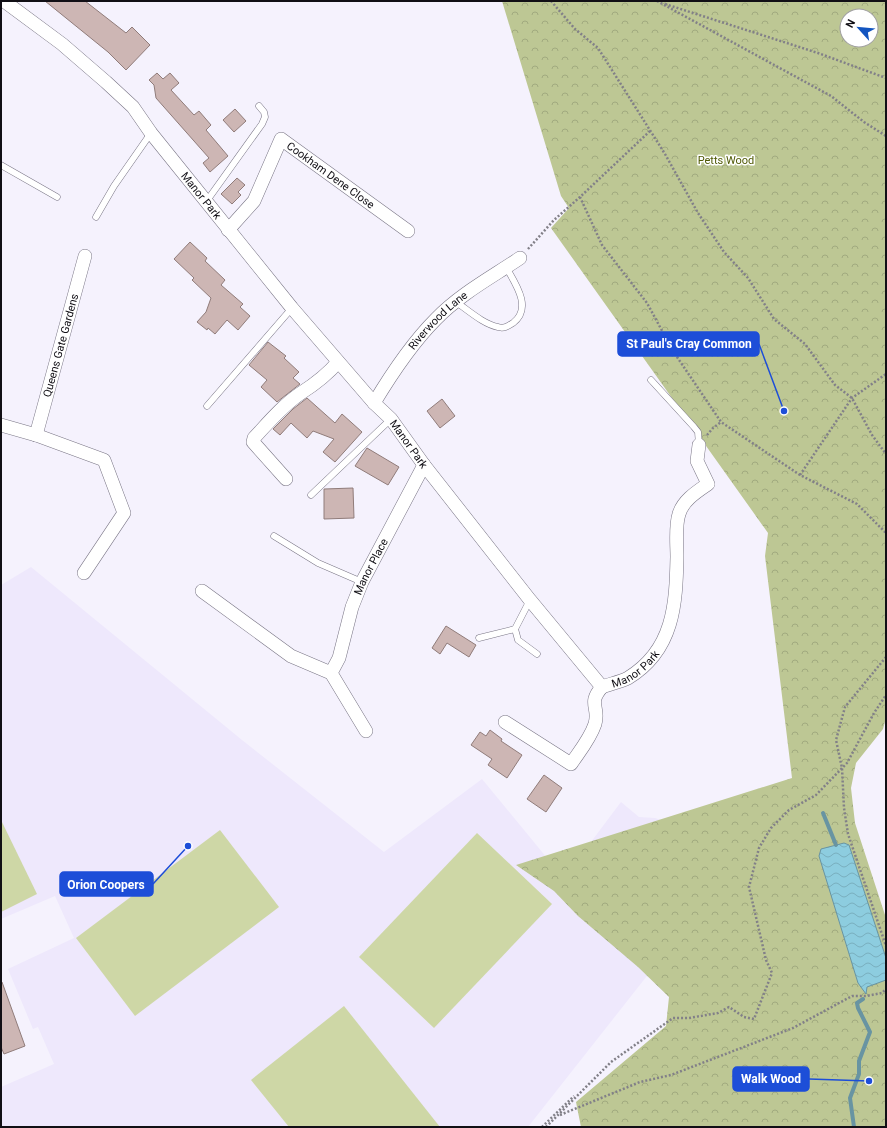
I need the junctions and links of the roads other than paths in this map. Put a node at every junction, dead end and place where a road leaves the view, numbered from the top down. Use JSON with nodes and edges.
{"nodes":[{"id":1,"x":4,"y":1,"type":"edge"},
{"id":2,"x":259,"y":106,"type":"dead end"},
{"id":3,"x":151,"y":133,"type":"junction"},
{"id":4,"x":1,"y":165,"type":"edge"},
{"id":5,"x":57,"y":197,"type":"dead end"},
{"id":6,"x":206,"y":202,"type":"junction"},
{"id":7,"x":96,"y":217,"type":"dead end"},
{"id":8,"x":228,"y":230,"type":"junction"},
{"id":9,"x":408,"y":232,"type":"dead end"},
{"id":10,"x":85,"y":256,"type":"dead end"},
{"id":11,"x":520,"y":258,"type":"road end"},
{"id":12,"x":506,"y":267,"type":"junction"},
{"id":13,"x":456,"y":302,"type":"junction"},
{"id":14,"x":292,"y":308,"type":"junction"},
{"id":15,"x":338,"y":362,"type":"junction"},
{"id":16,"x":651,"y":380,"type":"dead end"},
{"id":17,"x":374,"y":403,"type":"junction"},
{"id":18,"x":207,"y":406,"type":"dead end"},
{"id":19,"x":391,"y":419,"type":"junction"},
{"id":20,"x":1,"y":425,"type":"edge"},
{"id":21,"x":36,"y":435,"type":"junction"},
{"id":22,"x":699,"y":445,"type":"joint"},
{"id":23,"x":424,"y":465,"type":"junction"},
{"id":24,"x":286,"y":479,"type":"dead end"},
{"id":25,"x":311,"y":495,"type":"dead end"},
{"id":26,"x":274,"y":536,"type":"dead end"},
{"id":27,"x":84,"y":573,"type":"dead end"},
{"id":28,"x":362,"y":582,"type":"junction"},
{"id":29,"x":202,"y":591,"type":"dead end"},
{"id":30,"x":530,"y":600,"type":"junction"},
{"id":31,"x":515,"y":629,"type":"junction"},
{"id":32,"x":479,"y":638,"type":"dead end"},
{"id":33,"x":537,"y":654,"type":"dead end"},
{"id":34,"x":331,"y":673,"type":"junction"},
{"id":35,"x":602,"y":687,"type":"junction"},
{"id":36,"x":505,"y":722,"type":"dead end"},
{"id":37,"x":366,"y":731,"type":"dead end"}],
"edges":[{"from":1,"to":3,"type":"street","name":"Manor Park"},
{"from":2,"to":6,"type":"lane"},
{"from":3,"to":6,"type":"street","name":"Manor Park"},
{"from":3,"to":7,"type":"lane"},
{"from":4,"to":5,"type":"lane"},
{"from":6,"to":8,"type":"street","name":"Manor Park"},
{"from":8,"to":9,"type":"street","name":"Cookham Dene Close"},
{"from":8,"to":14,"type":"street","name":"Manor Park"},
{"from":10,"to":21,"type":"street","name":"Queens Gate Gardens"},
{"from":11,"to":12,"type":"street","name":"Riverwood Lane"},
{"from":12,"to":13,"type":"street","name":"Riverwood Lane"},
{"from":12,"to":13,"type":"lane"},
{"from":13,"to":17,"type":"street","name":"Riverwood Lane"},
{"from":14,"to":15,"type":"street","name":"Manor Park"},
{"from":14,"to":18,"type":"lane"},
{"from":15,"to":17,"type":"street","name":"Manor Park"},
{"from":15,"to":24,"type":"street"},
{"from":16,"to":22,"type":"lane"},
{"from":17,"to":19,"type":"street","name":"Manor Park"},
{"from":19,"to":23,"type":"street","name":"Manor Park"},
{"from":19,"to":25,"type":"lane"},
{"from":20,"to":21,"type":"street"},
{"from":21,"to":27,"type":"street"},
{"from":22,"to":35,"type":"street","name":"Manor Park"},
{"from":23,"to":28,"type":"street","name":"Manor Place"},
{"from":23,"to":30,"type":"street","name":"Manor Park"},
{"from":26,"to":28,"type":"lane"},
{"from":28,"to":34,"type":"street","name":"Manor Place"},
{"from":29,"to":34,"type":"street"},
{"from":30,"to":31,"type":"lane"},
{"from":30,"to":35,"type":"street","name":"Manor Park"},
{"from":31,"to":32,"type":"lane"},
{"from":31,"to":33,"type":"lane"},
{"from":34,"to":37,"type":"street"},
{"from":35,"to":36,"type":"street"}]}
